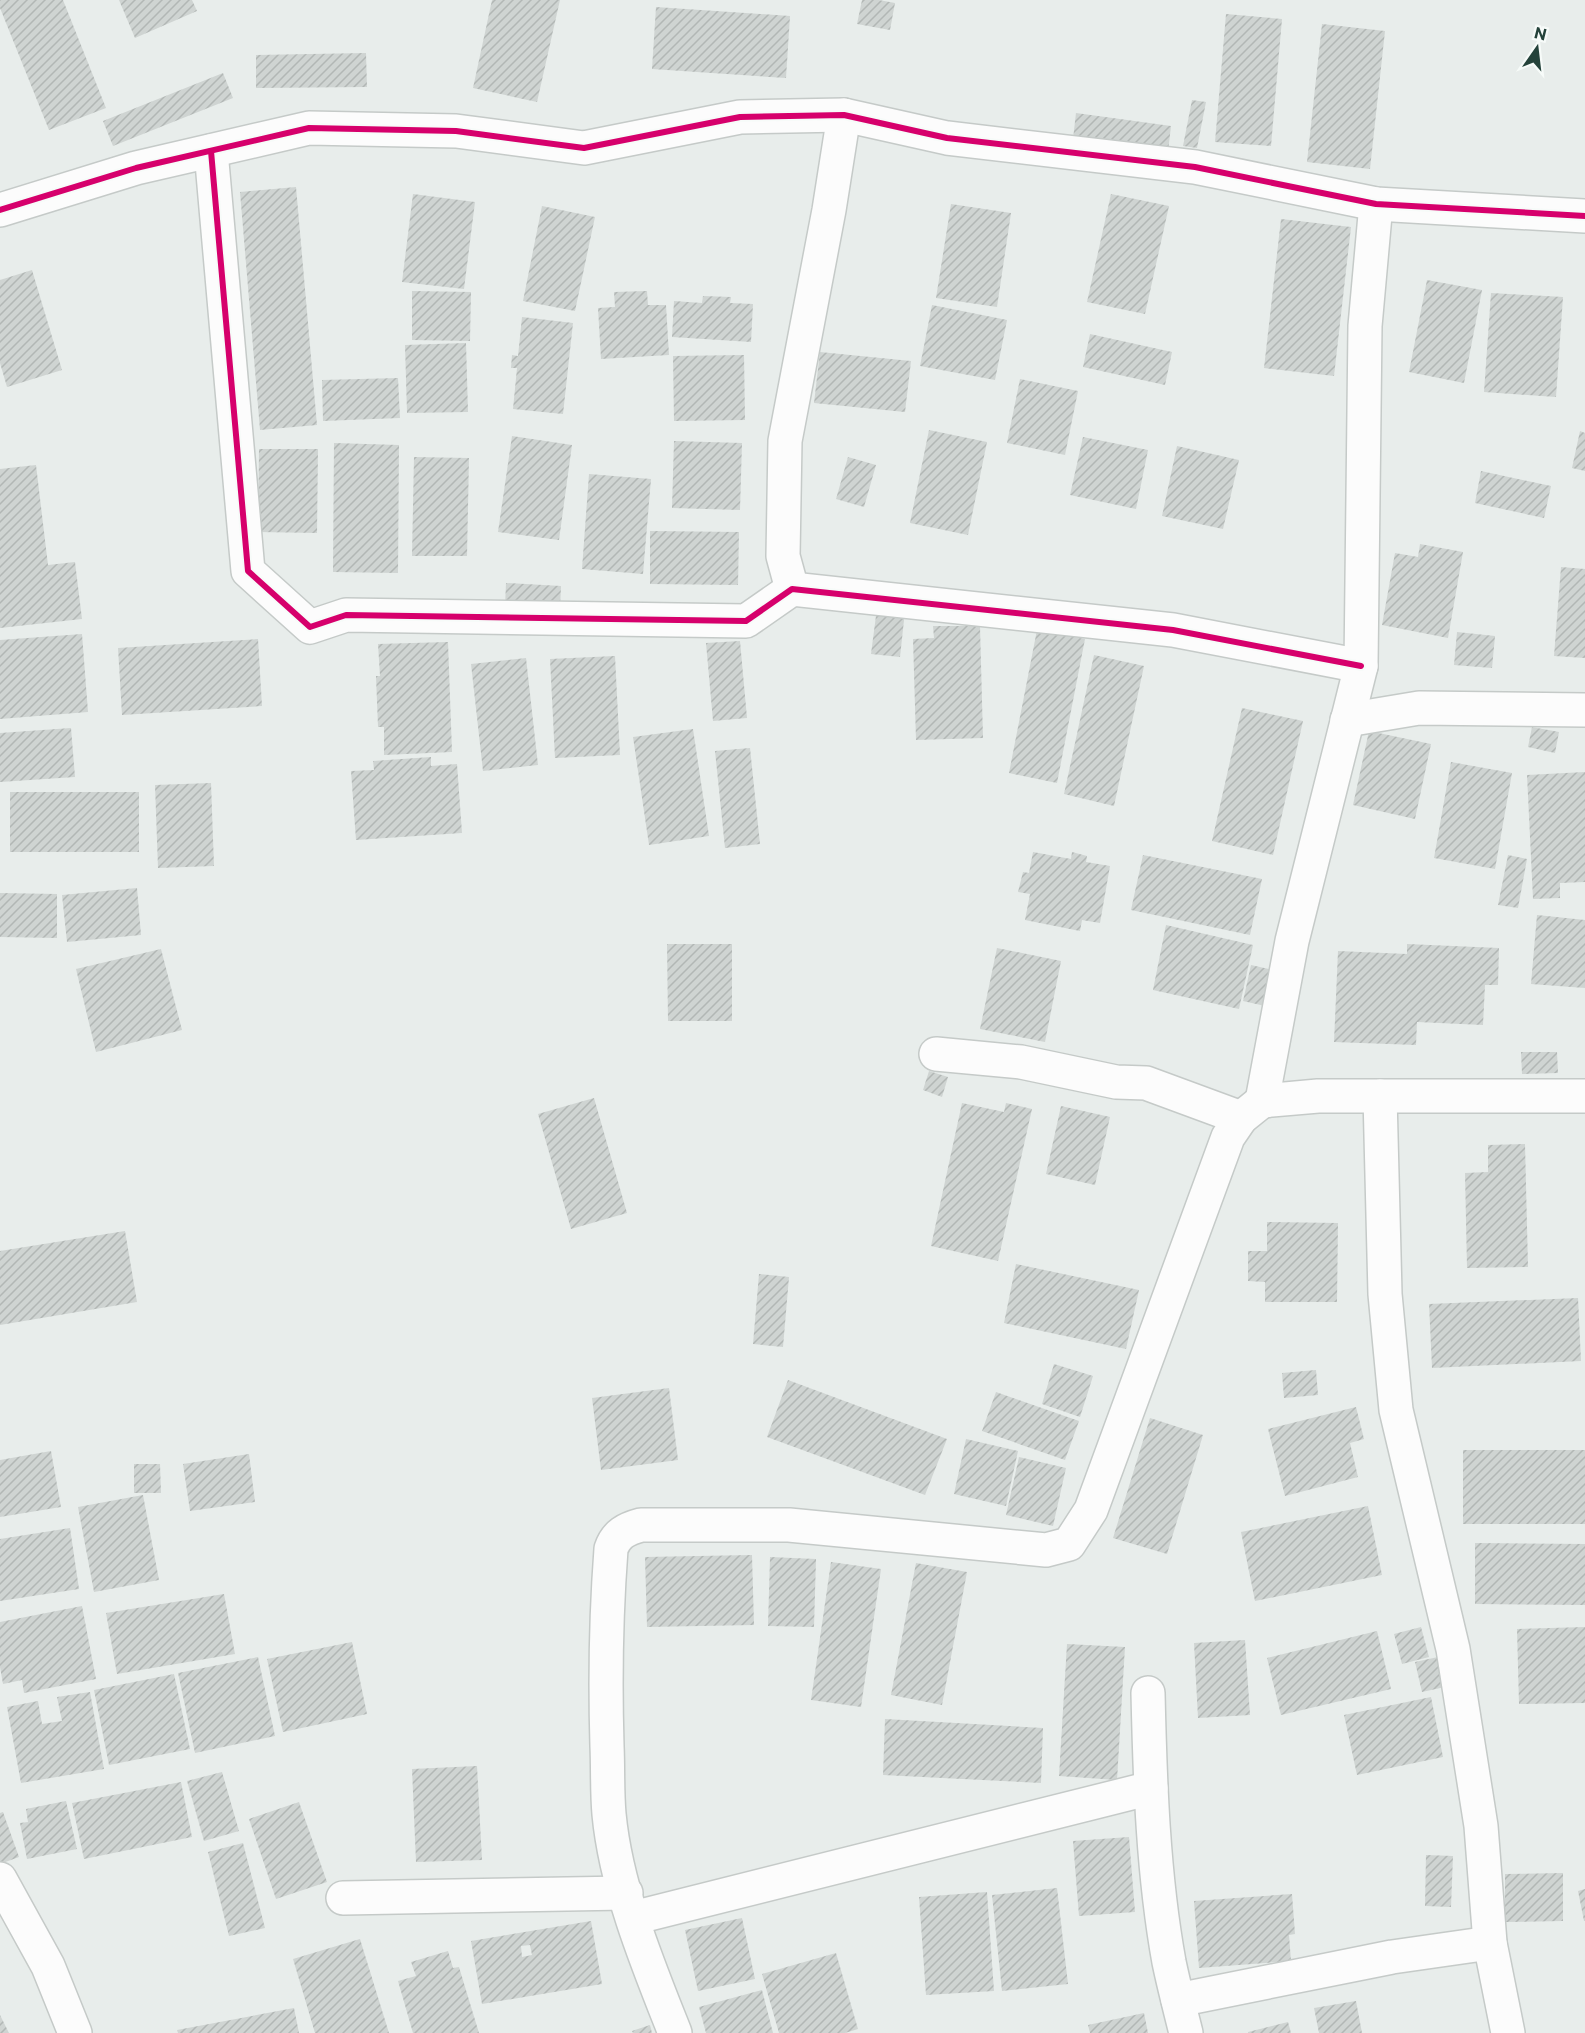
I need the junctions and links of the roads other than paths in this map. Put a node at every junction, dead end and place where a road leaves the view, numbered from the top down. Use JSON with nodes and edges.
{"nodes":[{"id":1,"x":844,"y":115,"type":"junction"},
{"id":2,"x":211,"y":151,"type":"junction"},
{"id":3,"x":1376,"y":204,"type":"junction"},
{"id":4,"x":0,"y":210,"type":"edge"},
{"id":5,"x":1585,"y":216,"type":"edge"},
{"id":6,"x":792,"y":589,"type":"junction"},
{"id":7,"x":1361,"y":666,"type":"junction"},
{"id":8,"x":1585,"y":710,"type":"edge"},
{"id":9,"x":1347,"y":720,"type":"junction"},
{"id":10,"x":936,"y":1054,"type":"dead end"},
{"id":11,"x":1380,"y":1096,"type":"junction"},
{"id":12,"x":1585,"y":1096,"type":"edge"},
{"id":13,"x":1252,"y":1109,"type":"junction"},
{"id":14,"x":1148,"y":1693,"type":"dead end"},
{"id":15,"x":1151,"y":1788,"type":"junction"},
{"id":16,"x":0,"y":1879,"type":"edge"},
{"id":17,"x":343,"y":1898,"type":"dead end"},
{"id":18,"x":629,"y":1905,"type":"junction"},
{"id":19,"x":1490,"y":1943,"type":"junction"},
{"id":20,"x":1178,"y":2000,"type":"junction"},
{"id":21,"x":75,"y":2033,"type":"edge"},
{"id":22,"x":675,"y":2033,"type":"edge"},
{"id":23,"x":1186,"y":2033,"type":"edge"},
{"id":24,"x":1508,"y":2033,"type":"edge"}],
"edges":[{"from":1,"to":2,"type":"street"},
{"from":1,"to":3,"type":"street"},
{"from":1,"to":6,"type":"street"},
{"from":2,"to":4,"type":"street"},
{"from":2,"to":6,"type":"street"},
{"from":3,"to":5,"type":"street"},
{"from":3,"to":7,"type":"street"},
{"from":6,"to":7,"type":"street"},
{"from":7,"to":9,"type":"street"},
{"from":8,"to":9,"type":"street"},
{"from":9,"to":13,"type":"street"},
{"from":10,"to":13,"type":"street"},
{"from":11,"to":12,"type":"street"},
{"from":11,"to":13,"type":"street"},
{"from":11,"to":19,"type":"street"},
{"from":13,"to":18,"type":"street"},
{"from":14,"to":15,"type":"street"},
{"from":15,"to":18,"type":"street"},
{"from":15,"to":20,"type":"street"},
{"from":16,"to":21,"type":"street"},
{"from":17,"to":18,"type":"street"},
{"from":18,"to":22,"type":"street"},
{"from":19,"to":20,"type":"street"},
{"from":19,"to":24,"type":"street"},
{"from":20,"to":23,"type":"street"}]}
